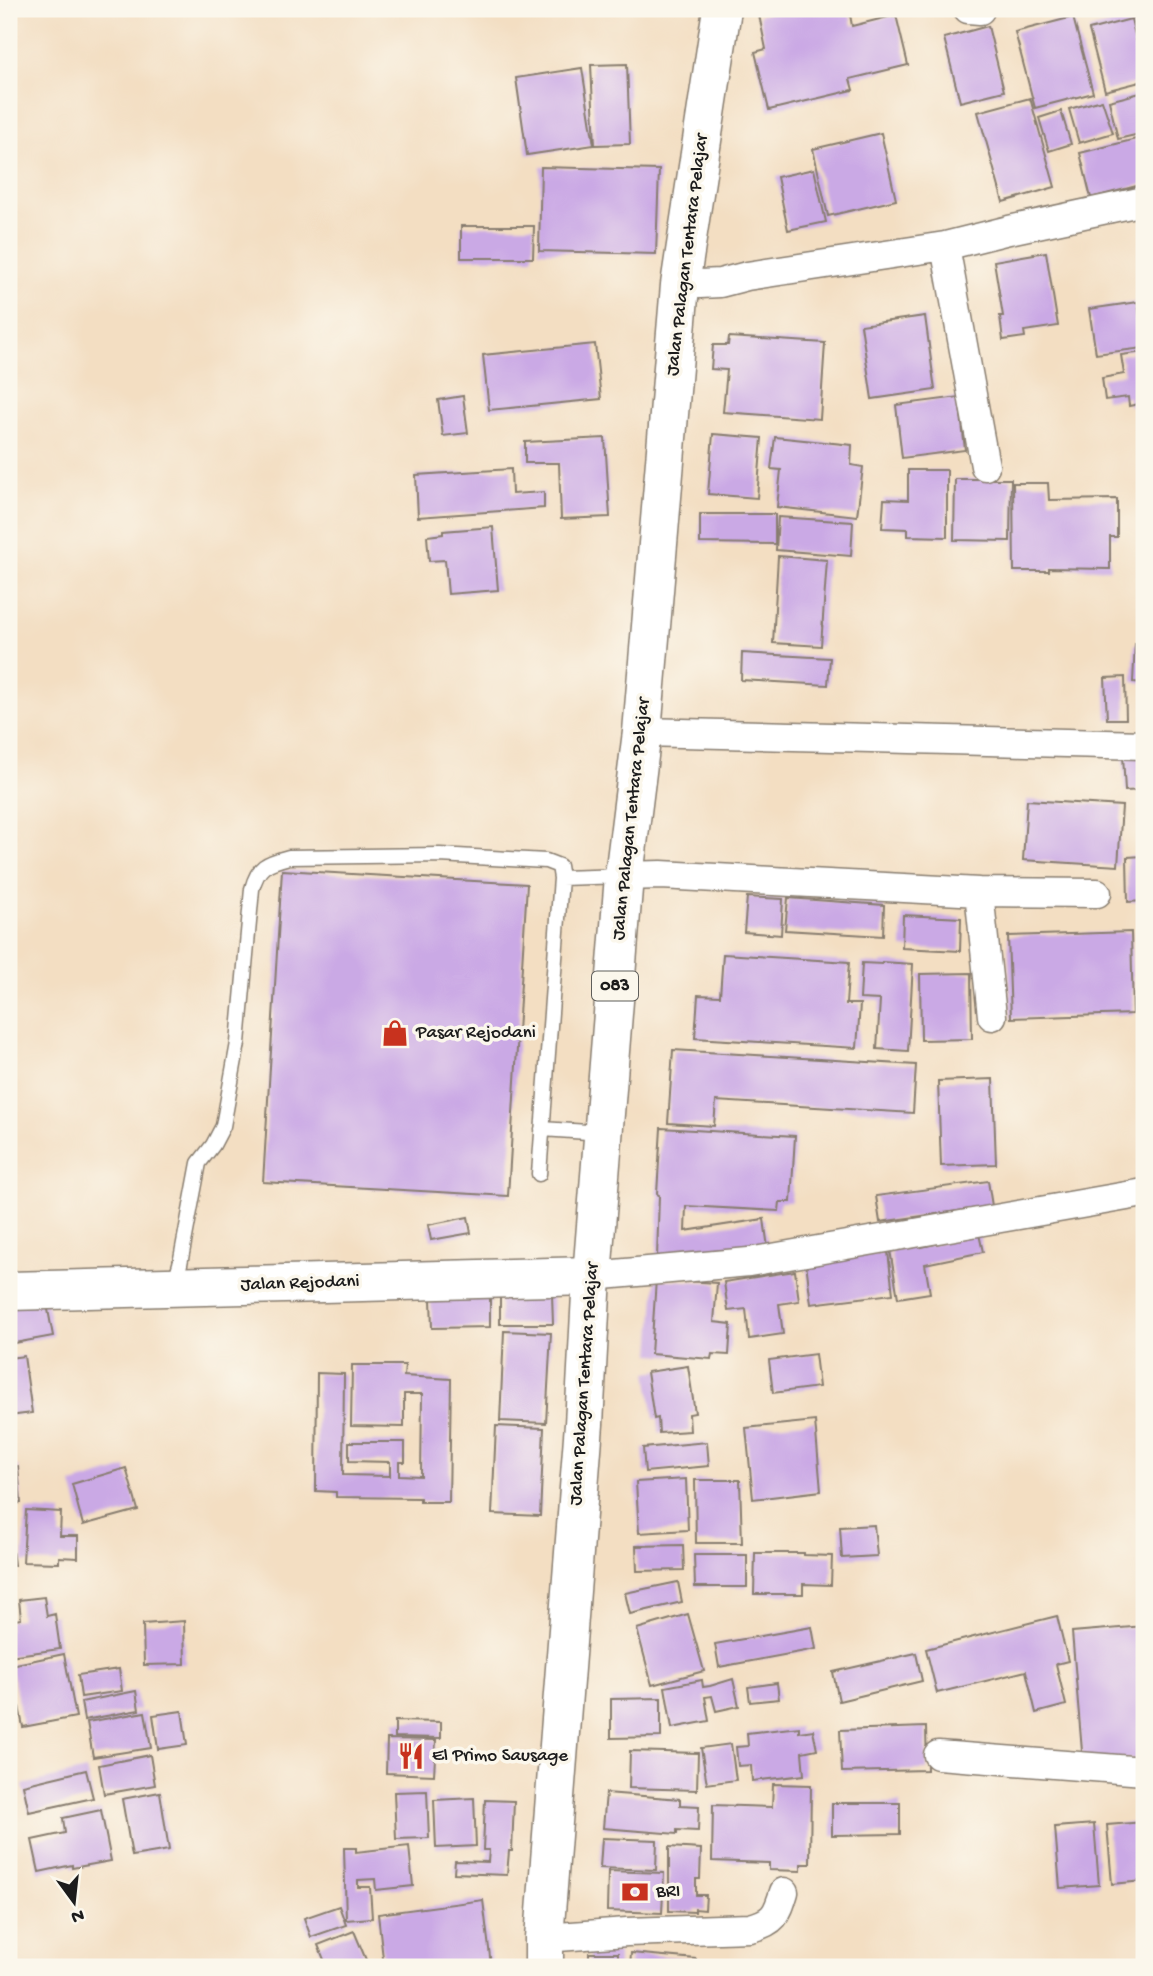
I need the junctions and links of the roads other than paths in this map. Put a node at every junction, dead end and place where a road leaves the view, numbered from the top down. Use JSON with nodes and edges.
{"nodes":[{"id":1,"x":722,"y":9,"type":"edge"},
{"id":2,"x":1144,"y":201,"type":"edge"},
{"id":3,"x":945,"y":246,"type":"junction"},
{"id":4,"x":680,"y":285,"type":"junction"},
{"id":5,"x":985,"y":466,"type":"dead end"},
{"id":6,"x":642,"y":732,"type":"junction"},
{"id":7,"x":1144,"y":744,"type":"edge"},
{"id":8,"x":624,"y":876,"type":"junction"},
{"id":9,"x":561,"y":878,"type":"junction"},
{"id":10,"x":979,"y":892,"type":"junction"},
{"id":11,"x":1097,"y":893,"type":"dead end"},
{"id":12,"x":992,"y":1016,"type":"dead end"},
{"id":13,"x":542,"y":1129,"type":"junction"},
{"id":14,"x":603,"y":1133,"type":"junction"},
{"id":15,"x":539,"y":1174,"type":"dead end"},
{"id":16,"x":1144,"y":1193,"type":"edge"},
{"id":17,"x":592,"y":1276,"type":"junction"},
{"id":18,"x":173,"y":1288,"type":"junction"},
{"id":19,"x":9,"y":1291,"type":"edge"},
{"id":20,"x":938,"y":1755,"type":"dead end"},
{"id":21,"x":1144,"y":1771,"type":"edge"},
{"id":22,"x":783,"y":1892,"type":"dead end"},
{"id":23,"x":544,"y":1953,"type":"edge"}],
"edges":[{"from":1,"to":4,"type":"main road","name":"Jalan Palagan Tentara Pelajar","number":"083"},
{"from":2,"to":3,"type":"street"},
{"from":3,"to":4,"type":"street"},
{"from":3,"to":5,"type":"street"},
{"from":4,"to":6,"type":"main road","name":"Jalan Palagan Tentara Pelajar","number":"083"},
{"from":6,"to":7,"type":"street"},
{"from":6,"to":8,"type":"main road","name":"Jalan Palagan Tentara Pelajar","number":"083"},
{"from":8,"to":9,"type":"lane"},
{"from":8,"to":10,"type":"street"},
{"from":8,"to":14,"type":"main road","name":"Jalan Palagan Tentara Pelajar","number":"083"},
{"from":9,"to":13,"type":"lane"},
{"from":9,"to":18,"type":"lane"},
{"from":10,"to":11,"type":"street"},
{"from":10,"to":12,"type":"street"},
{"from":13,"to":14,"type":"lane"},
{"from":13,"to":15,"type":"lane"},
{"from":14,"to":17,"type":"main road","name":"Jalan Palagan Tentara Pelajar","number":"083"},
{"from":16,"to":17,"type":"street"},
{"from":17,"to":18,"type":"main road","name":"Jalan Rejodani"},
{"from":17,"to":23,"type":"main road","name":"Jalan Palagan Tentara Pelajar","number":"083"},
{"from":18,"to":19,"type":"main road","name":"Jalan Rejodani"},
{"from":20,"to":21,"type":"street"},
{"from":22,"to":23,"type":"street"}]}
